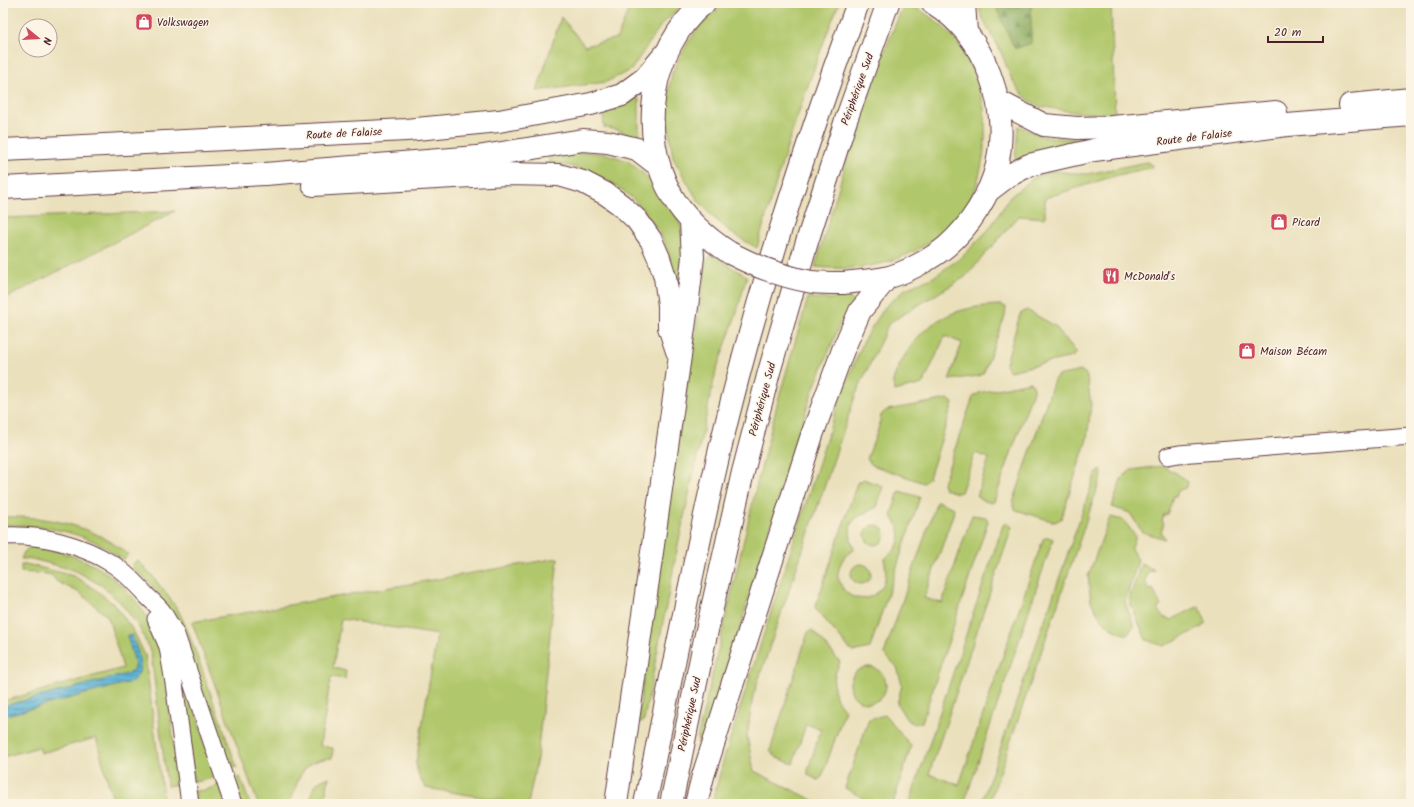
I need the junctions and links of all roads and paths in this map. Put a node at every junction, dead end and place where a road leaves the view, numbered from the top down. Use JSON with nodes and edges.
{"nodes":[{"id":1,"x":704,"y":3,"type":"edge"},
{"id":2,"x":858,"y":3,"type":"edge"},
{"id":3,"x":888,"y":3,"type":"edge"},
{"id":4,"x":933,"y":3,"type":"edge"},
{"id":5,"x":964,"y":3,"type":"edge"},
{"id":6,"x":966,"y":32,"type":"junction"},
{"id":7,"x":666,"y":54,"type":"junction"},
{"id":8,"x":1411,"y":99,"type":"edge"},
{"id":9,"x":998,"y":101,"type":"junction"},
{"id":10,"x":1411,"y":115,"type":"edge"},
{"id":11,"x":3,"y":150,"type":"edge"},
{"id":12,"x":659,"y":166,"type":"junction"},
{"id":13,"x":265,"y":174,"type":"junction"},
{"id":14,"x":3,"y":188,"type":"edge"},
{"id":15,"x":987,"y":192,"type":"junction"},
{"id":16,"x":692,"y":222,"type":"junction"},
{"id":17,"x":887,"y":278,"type":"junction"},
{"id":18,"x":679,"y":358,"type":"junction"},
{"id":19,"x":1411,"y":436,"type":"edge"},
{"id":20,"x":1168,"y":456,"type":"dead end"},
{"id":21,"x":3,"y":536,"type":"edge"},
{"id":22,"x":136,"y":584,"type":"junction"},
{"id":23,"x":190,"y":804,"type":"edge"},
{"id":24,"x":233,"y":804,"type":"edge"},
{"id":25,"x":616,"y":804,"type":"edge"},
{"id":26,"x":645,"y":804,"type":"edge"},
{"id":27,"x":671,"y":804,"type":"edge"},
{"id":28,"x":696,"y":804,"type":"edge"}],
"edges":[{"from":1,"to":7,"type":"main road"},
{"from":2,"to":26,"type":"main road"},
{"from":3,"to":27,"type":"main road","name":"Périphérique Sud"},
{"from":4,"to":6,"type":"main road"},
{"from":5,"to":6,"type":"main road"},
{"from":6,"to":9,"type":"main road"},
{"from":7,"to":11,"type":"main road","name":"Route de Falaise"},
{"from":7,"to":12,"type":"main road"},
{"from":8,"to":9,"type":"main road","name":"Route de Falaise"},
{"from":9,"to":15,"type":"main road"},
{"from":10,"to":15,"type":"main road","name":"Route de Falaise"},
{"from":12,"to":13,"type":"main road"},
{"from":12,"to":16,"type":"main road"},
{"from":13,"to":14,"type":"main road"},
{"from":13,"to":18,"type":"main road"},
{"from":15,"to":17,"type":"main road"},
{"from":16,"to":17,"type":"main road","bridge":true},
{"from":16,"to":18,"type":"main road"},
{"from":17,"to":28,"type":"main road"},
{"from":18,"to":25,"type":"main road"},
{"from":19,"to":20,"type":"street"},
{"from":21,"to":22,"type":"street"},
{"from":22,"to":23,"type":"street"},
{"from":22,"to":24,"type":"street"}]}
